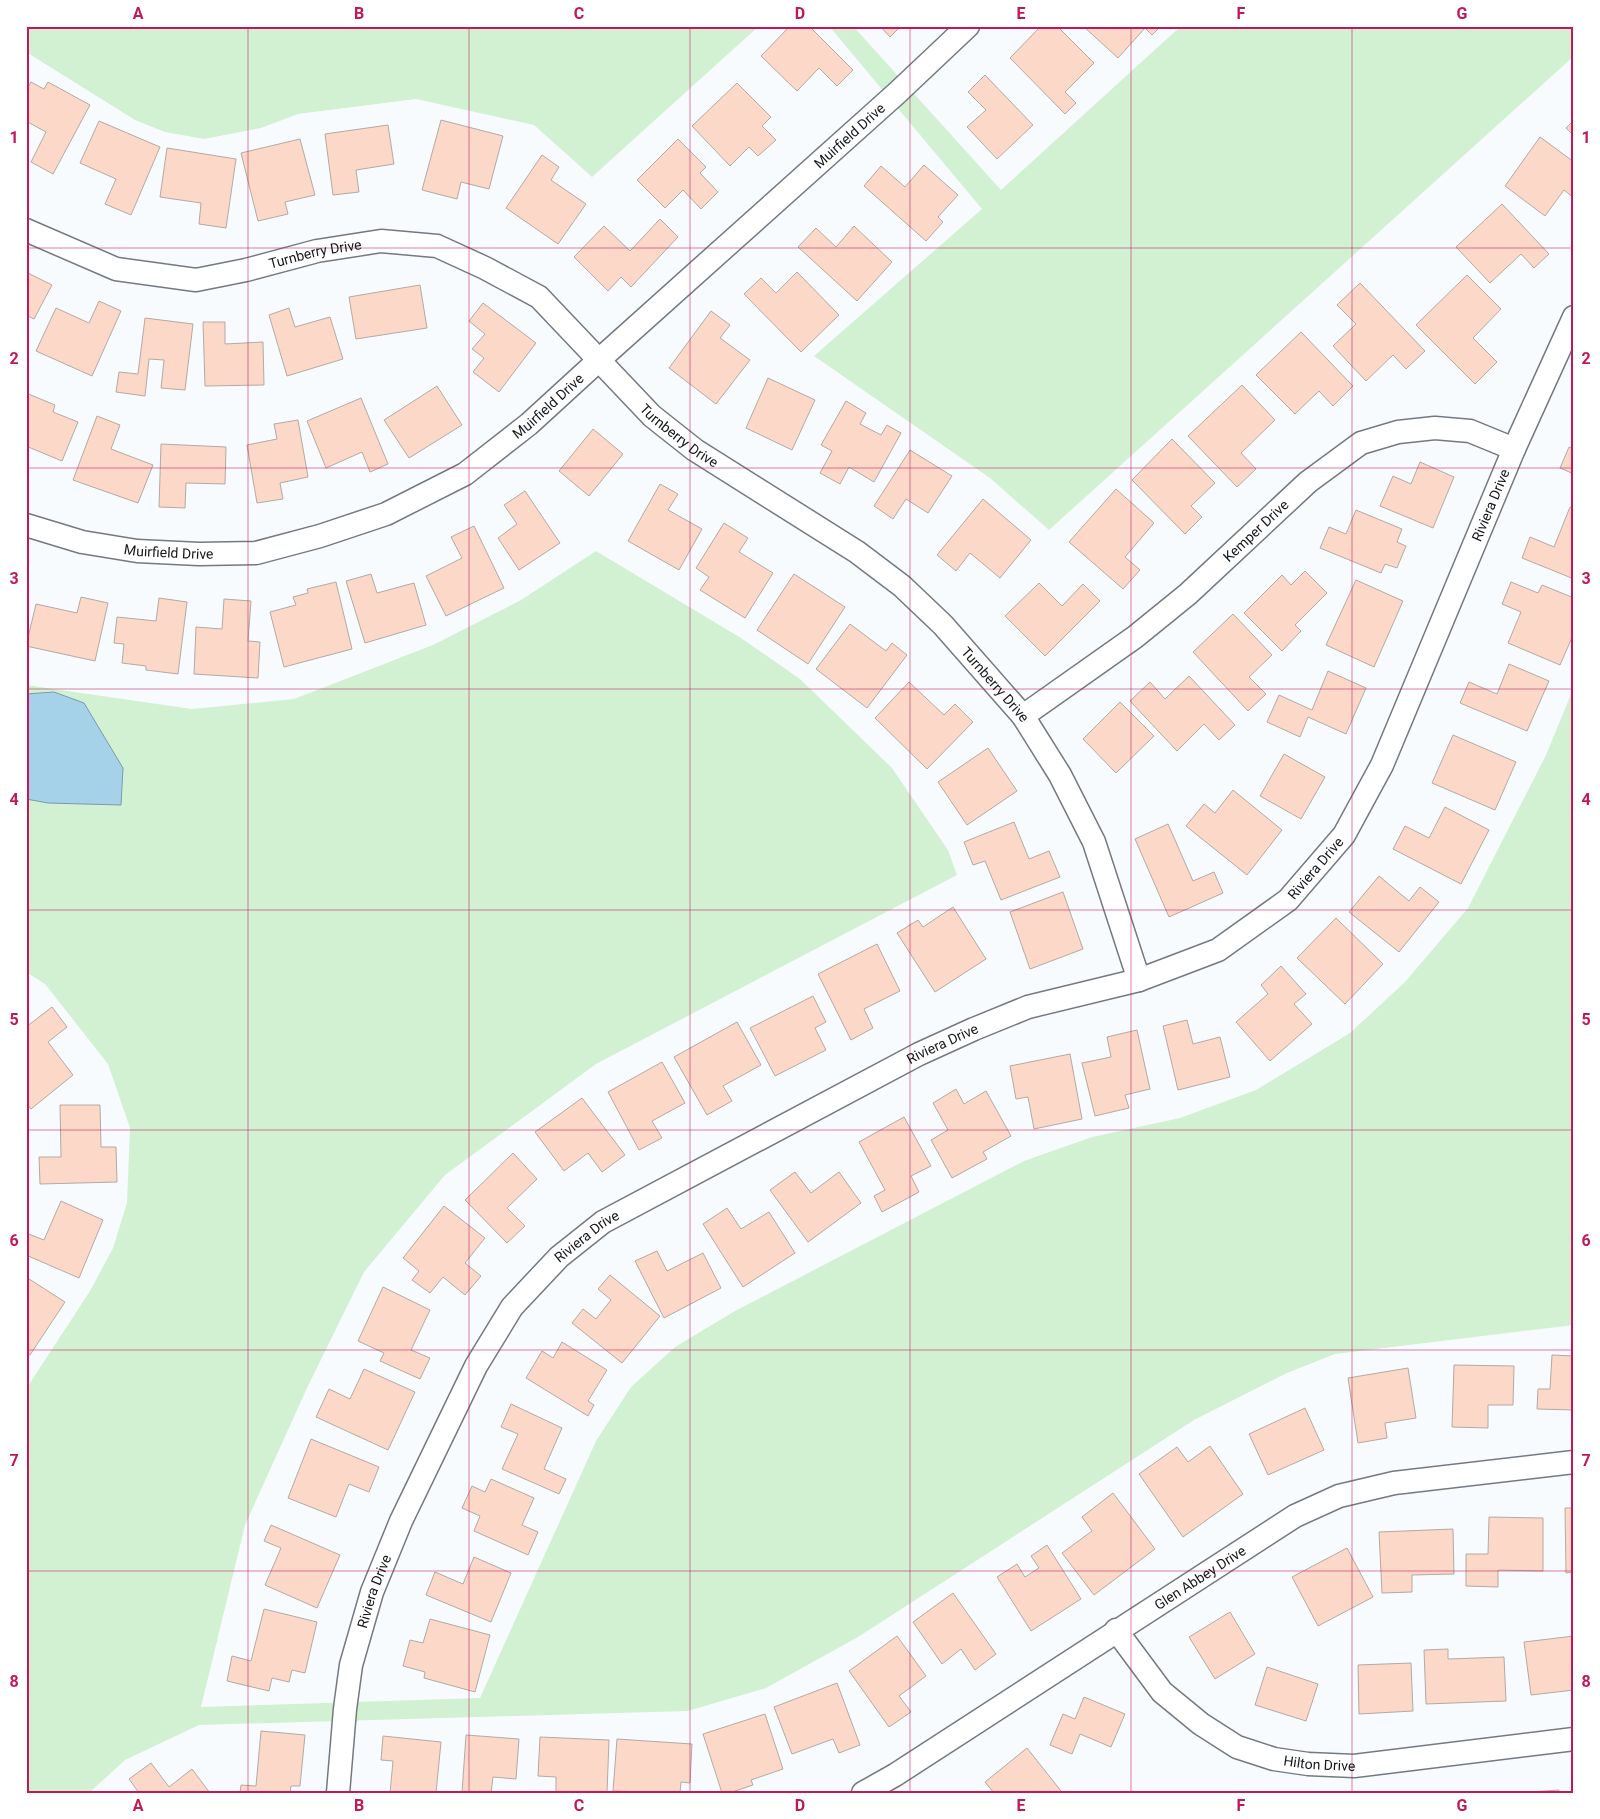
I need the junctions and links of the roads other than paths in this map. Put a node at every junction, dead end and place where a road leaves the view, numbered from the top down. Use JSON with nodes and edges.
{"nodes":[{"id":1,"x":968,"y":26,"type":"edge"},
{"id":2,"x":26,"y":230,"type":"edge"},
{"id":3,"x":1574,"y":317,"type":"edge"},
{"id":4,"x":598,"y":360,"type":"junction"},
{"id":5,"x":1514,"y":449,"type":"junction"},
{"id":6,"x":26,"y":524,"type":"edge"},
{"id":7,"x":1023,"y":716,"type":"junction"},
{"id":8,"x":1139,"y":980,"type":"junction"},
{"id":9,"x":1574,"y":1462,"type":"edge"},
{"id":10,"x":1116,"y":1630,"type":"junction"},
{"id":11,"x":1574,"y":1739,"type":"edge"},
{"id":12,"x":338,"y":1793,"type":"edge"},
{"id":13,"x":863,"y":1793,"type":"edge"}],
"edges":[{"from":1,"to":4,"type":"street","name":"Muirfield Drive"},
{"from":2,"to":4,"type":"street","name":"Turnberry Drive"},
{"from":3,"to":5,"type":"street","name":"Riviera Drive"},
{"from":4,"to":6,"type":"street","name":"Muirfield Drive"},
{"from":4,"to":7,"type":"street","name":"Turnberry Drive"},
{"from":5,"to":7,"type":"street","name":"Kemper Drive"},
{"from":5,"to":8,"type":"street","name":"Riviera Drive"},
{"from":7,"to":8,"type":"street","name":"Turnberry Drive"},
{"from":8,"to":12,"type":"street","name":"Riviera Drive"},
{"from":9,"to":10,"type":"street","name":"Glen Abbey Drive"},
{"from":10,"to":11,"type":"street","name":"Hilton Drive"},
{"from":10,"to":13,"type":"street","name":"Glen Abbey Drive"}]}
